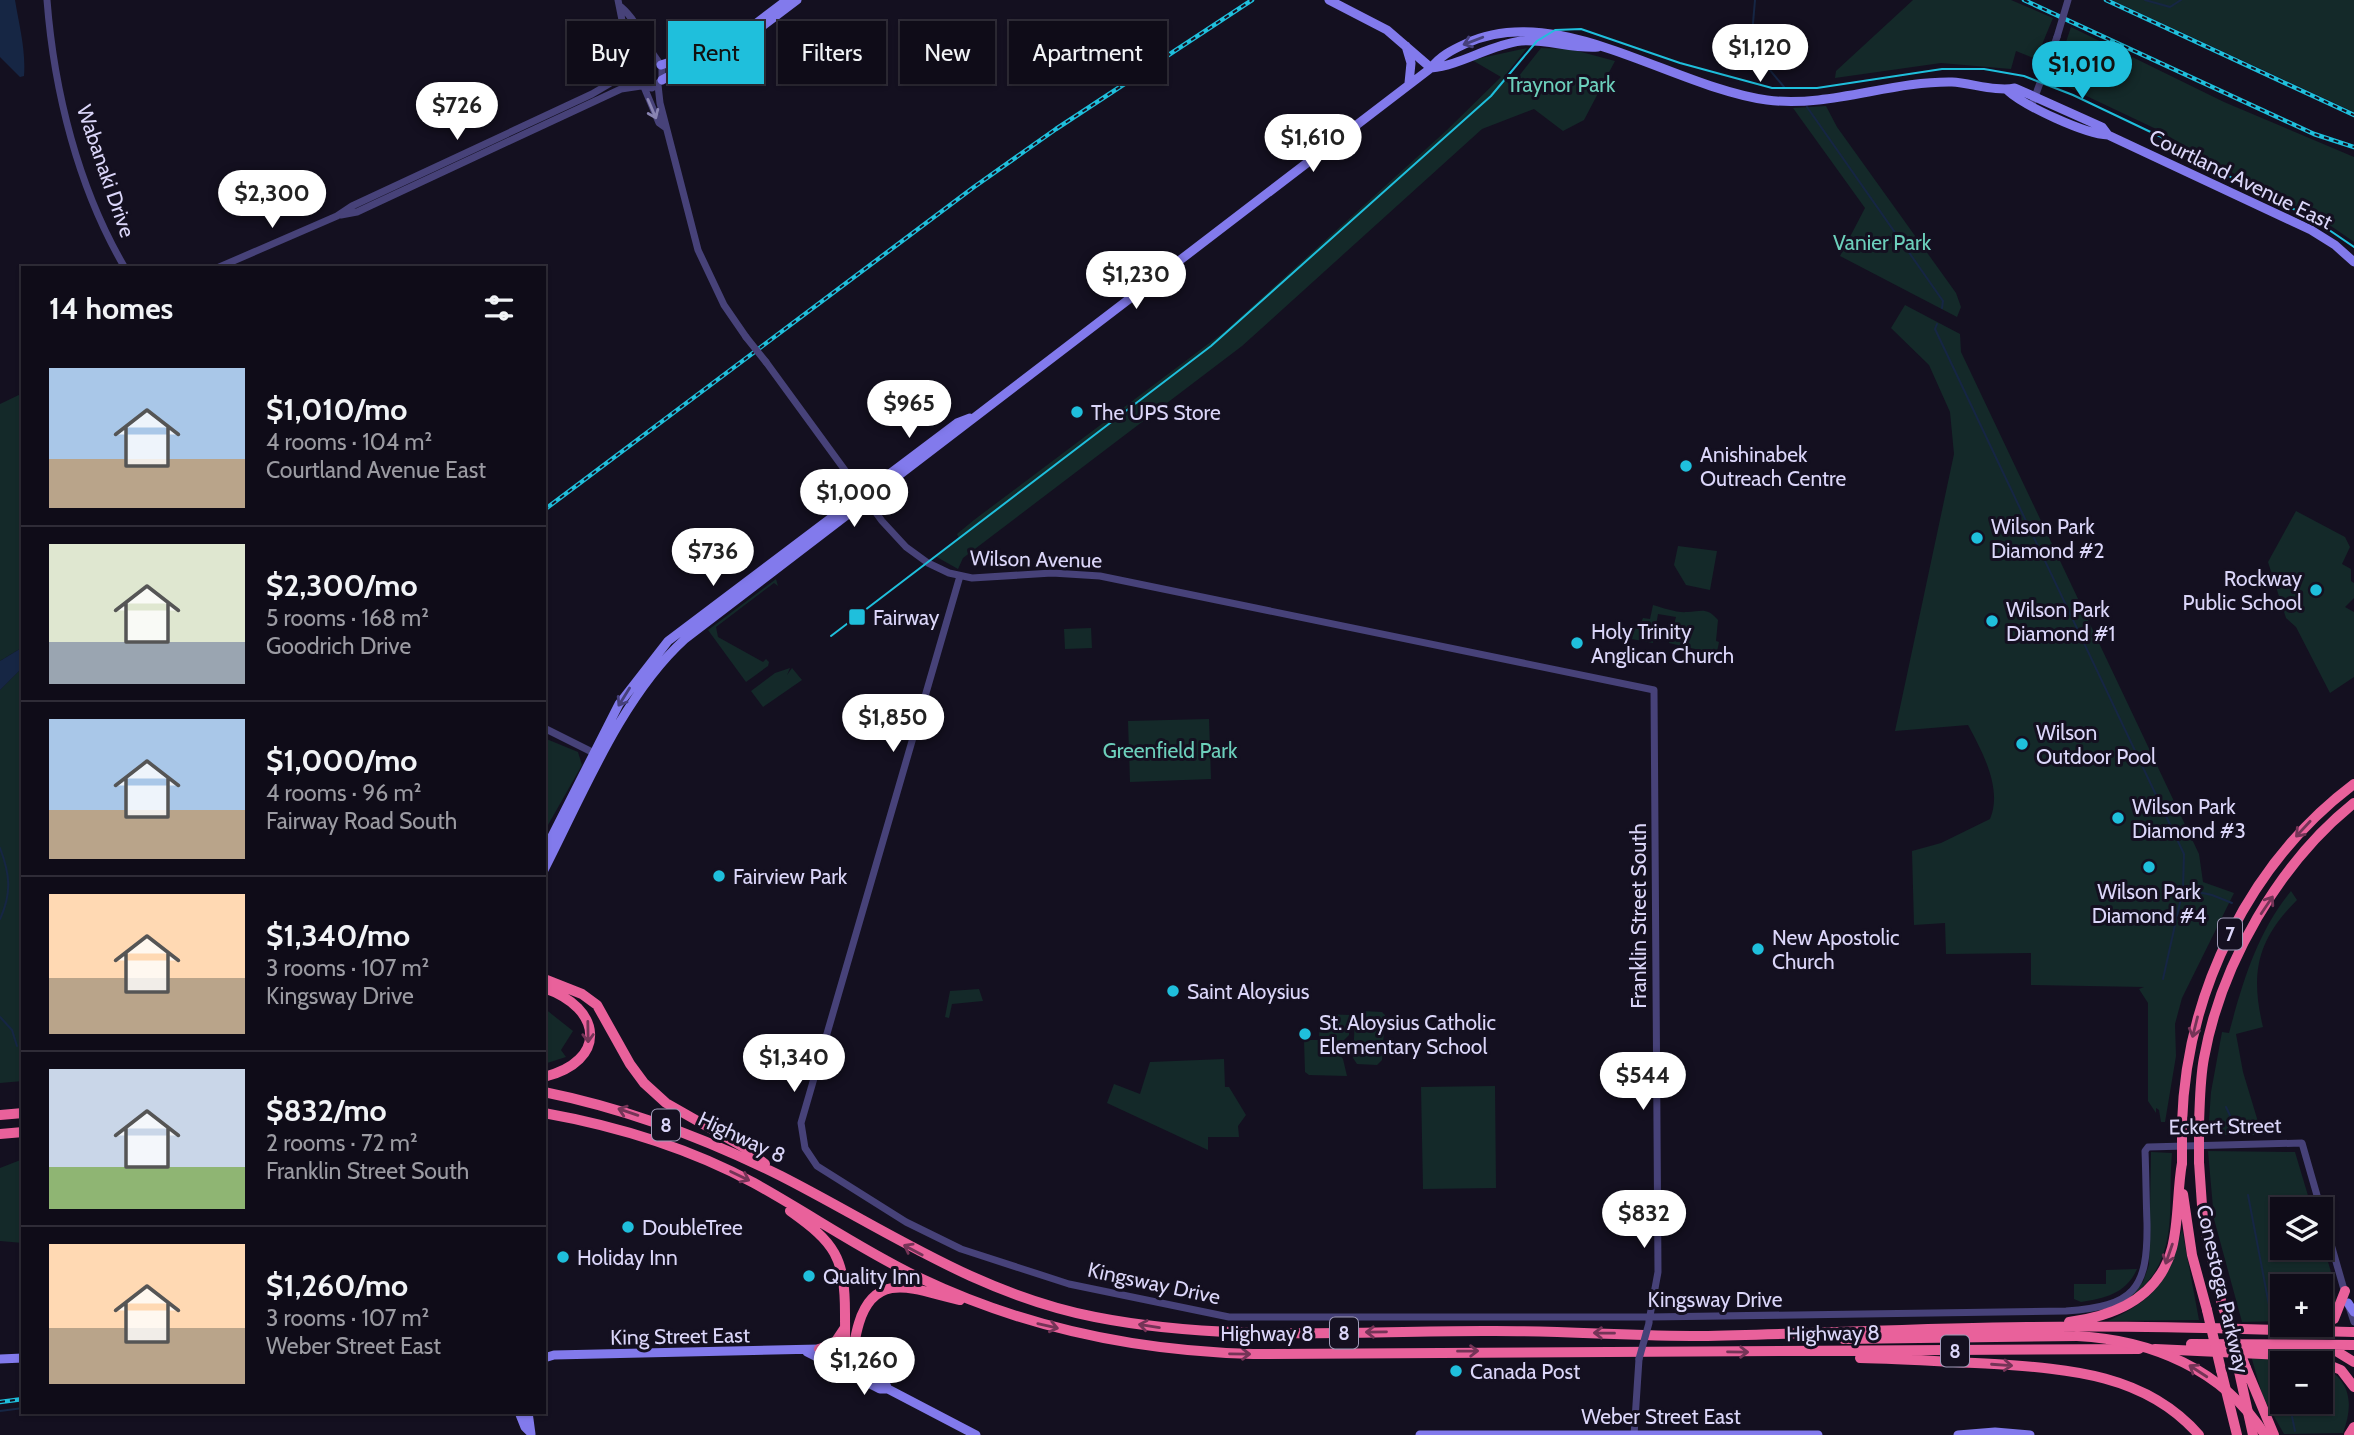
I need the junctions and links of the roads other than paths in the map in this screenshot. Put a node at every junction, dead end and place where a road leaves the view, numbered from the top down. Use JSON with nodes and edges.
{"nodes":[{"id":1,"x":47,"y":0,"type":"edge"},
{"id":2,"x":786,"y":0,"type":"edge"},
{"id":3,"x":797,"y":0,"type":"edge"},
{"id":4,"x":1329,"y":0,"type":"edge"},
{"id":5,"x":2068,"y":0,"type":"edge"},
{"id":6,"x":619,"y":4,"type":"edge"},
{"id":7,"x":1405,"y":44,"type":"junction"},
{"id":8,"x":1598,"y":47,"type":"junction"},
{"id":9,"x":654,"y":62,"type":"edge"},
{"id":10,"x":659,"y":63,"type":"junction"},
{"id":11,"x":1431,"y":68,"type":"junction"},
{"id":12,"x":660,"y":82,"type":"junction"},
{"id":13,"x":608,"y":84,"type":"edge"},
{"id":14,"x":1409,"y":84,"type":"junction"},
{"id":15,"x":642,"y":86,"type":"junction"},
{"id":16,"x":2033,"y":100,"type":"junction"},
{"id":17,"x":666,"y":128,"type":"junction"},
{"id":18,"x":337,"y":216,"type":"junction"},
{"id":19,"x":2354,"y":262,"type":"edge"},
{"id":20,"x":124,"y":266,"type":"edge"},
{"id":21,"x":222,"y":266,"type":"edge"},
{"id":22,"x":865,"y":496,"type":"junction"},
{"id":23,"x":960,"y":576,"type":"junction"},
{"id":24,"x":1654,"y":690,"type":"joint"},
{"id":25,"x":546,"y":729,"type":"edge"},
{"id":26,"x":594,"y":753,"type":"junction"},
{"id":27,"x":2354,"y":784,"type":"edge"},
{"id":28,"x":2354,"y":803,"type":"edge"},
{"id":29,"x":546,"y":848,"type":"edge"},
{"id":30,"x":546,"y":866,"type":"edge"},
{"id":31,"x":546,"y":980,"type":"edge"},
{"id":32,"x":546,"y":989,"type":"edge"},
{"id":33,"x":546,"y":1076,"type":"edge"},
{"id":34,"x":546,"y":1093,"type":"edge"},
{"id":35,"x":21,"y":1113,"type":"edge"},
{"id":36,"x":546,"y":1113,"type":"edge"},
{"id":37,"x":0,"y":1115,"type":"edge"},
{"id":38,"x":21,"y":1132,"type":"edge"},
{"id":39,"x":0,"y":1134,"type":"edge"},
{"id":40,"x":2182,"y":1163,"type":"junction"},
{"id":41,"x":781,"y":1176,"type":"junction"},
{"id":42,"x":776,"y":1196,"type":"junction"},
{"id":43,"x":2344,"y":1291,"type":"junction"},
{"id":44,"x":2126,"y":1296,"type":"joint"},
{"id":45,"x":2348,"y":1303,"type":"junction"},
{"id":46,"x":983,"y":1305,"type":"junction"},
{"id":47,"x":2354,"y":1312,"type":"edge"},
{"id":48,"x":2333,"y":1319,"type":"edge"},
{"id":49,"x":1649,"y":1320,"type":"junction"},
{"id":50,"x":2354,"y":1322,"type":"edge"},
{"id":51,"x":845,"y":1327,"type":"junction"},
{"id":52,"x":2030,"y":1327,"type":"junction"},
{"id":53,"x":2270,"y":1331,"type":"edge"},
{"id":54,"x":2333,"y":1332,"type":"edge"},
{"id":55,"x":2354,"y":1332,"type":"edge"},
{"id":56,"x":1696,"y":1336,"type":"junction"},
{"id":57,"x":2322,"y":1344,"type":"junction"},
{"id":58,"x":2354,"y":1345,"type":"edge"},
{"id":59,"x":2122,"y":1348,"type":"junction"},
{"id":60,"x":819,"y":1349,"type":"junction"},
{"id":61,"x":807,"y":1352,"type":"junction"},
{"id":62,"x":1788,"y":1353,"type":"junction"},
{"id":63,"x":548,"y":1355,"type":"edge"},
{"id":64,"x":21,"y":1358,"type":"edge"},
{"id":65,"x":0,"y":1359,"type":"edge"},
{"id":66,"x":2354,"y":1362,"type":"edge"},
{"id":67,"x":846,"y":1365,"type":"junction"},
{"id":68,"x":2242,"y":1368,"type":"junction"},
{"id":69,"x":2354,"y":1387,"type":"edge"},
{"id":70,"x":520,"y":1414,"type":"edge"},
{"id":71,"x":528,"y":1414,"type":"edge"},
{"id":72,"x":2354,"y":1427,"type":"edge"},
{"id":73,"x":531,"y":1434,"type":"edge"},
{"id":74,"x":1634,"y":1434,"type":"edge"},
{"id":75,"x":976,"y":1435,"type":"edge"},
{"id":76,"x":1420,"y":1435,"type":"edge"},
{"id":77,"x":1818,"y":1435,"type":"edge"},
{"id":78,"x":1958,"y":1435,"type":"edge"},
{"id":79,"x":2030,"y":1435,"type":"edge"},
{"id":80,"x":2199,"y":1435,"type":"edge"},
{"id":81,"x":2237,"y":1435,"type":"edge"},
{"id":82,"x":2253,"y":1435,"type":"edge"},
{"id":83,"x":2264,"y":1435,"type":"edge"},
{"id":84,"x":2274,"y":1435,"type":"edge"},
{"id":85,"x":2349,"y":1435,"type":"edge"}],
"edges":[{"from":1,"to":20,"type":"street","name":"Wabanaki Drive"},
{"from":2,"to":10,"type":"main road"},
{"from":3,"to":12,"type":"main road"},
{"from":4,"to":7,"type":"main road"},
{"from":5,"to":16,"type":"street","bridge":true},
{"from":6,"to":10,"type":"street"},
{"from":7,"to":11,"type":"main road"},
{"from":7,"to":14,"type":"main road"},
{"from":8,"to":11,"type":"main road","name":"Courtland Avenue East"},
{"from":8,"to":11,"type":"main road","name":"Courtland Avenue East","one_way":true},
{"from":8,"to":16,"type":"main road","name":"Courtland Avenue East"},
{"from":9,"to":10,"type":"street"},
{"from":10,"to":12,"type":"street","name":"Wilson Avenue"},
{"from":11,"to":14,"type":"main road"},
{"from":12,"to":15,"type":"street"},
{"from":12,"to":17,"type":"street","name":"Wilson Avenue"},
{"from":13,"to":18,"type":"street"},
{"from":14,"to":22,"type":"main road"},
{"from":15,"to":17,"type":"street","one_way":true},
{"from":15,"to":18,"type":"street"},
{"from":16,"to":19,"type":"main road","name":"Courtland Avenue East"},
{"from":17,"to":22,"type":"street","name":"Wilson Avenue","bridge":true},
{"from":18,"to":21,"type":"street"},
{"from":22,"to":23,"type":"street","name":"Wilson Avenue"},
{"from":22,"to":26,"type":"main road","one_way":true},
{"from":22,"to":30,"type":"main road"},
{"from":23,"to":24,"type":"street","name":"Wilson Avenue"},
{"from":23,"to":49,"type":"street","name":"Kingsway Drive"},
{"from":24,"to":49,"type":"street","name":"Franklin Street South"},
{"from":25,"to":26,"type":"street"},
{"from":26,"to":29,"type":"main road"},
{"from":27,"to":40,"type":"highway","name":"Conestoga Parkway","number":"7","one_way":true,"bridge":true},
{"from":68,"to":28,"type":"highway","name":"Conestoga Parkway","number":"7","one_way":true,"bridge":true},
{"from":31,"to":41,"type":"highway"},
{"from":32,"to":33,"type":"highway","one_way":true},
{"from":41,"to":34,"type":"highway","name":"Highway 8","number":"8","one_way":true},
{"from":35,"to":37,"type":"highway"},
{"from":36,"to":42,"type":"highway","name":"Highway 8","number":"8","one_way":true},
{"from":38,"to":39,"type":"highway"},
{"from":40,"to":52,"type":"highway","one_way":true},
{"from":40,"to":81,"type":"highway","name":"Conestoga Parkway","number":"7","bridge":true},
{"from":56,"to":41,"type":"highway","name":"Highway 8","number":"8","one_way":true},
{"from":42,"to":46,"type":"highway","name":"Highway 8","number":"8"},
{"from":42,"to":51,"type":"highway"},
{"from":43,"to":44,"type":"street","name":"Eckert Street"},
{"from":43,"to":45,"type":"street"},
{"from":43,"to":48,"type":"highway"},
{"from":44,"to":49,"type":"street","name":"Kingsway Drive"},
{"from":45,"to":47,"type":"main road"},
{"from":45,"to":50,"type":"street"},
{"from":46,"to":62,"type":"highway","name":"Highway 8","number":"8","one_way":true},
{"from":46,"to":67,"type":"highway"},
{"from":49,"to":74,"type":"street","name":"Franklin Street South","bridge":true},
{"from":51,"to":60,"type":"highway"},
{"from":51,"to":67,"type":"highway"},
{"from":52,"to":53,"type":"highway"},
{"from":52,"to":56,"type":"highway","name":"Highway 8","number":"8"},
{"from":54,"to":55,"type":"highway"},
{"from":83,"to":56,"type":"highway","one_way":true,"bridge":true},
{"from":57,"to":58,"type":"highway"},
{"from":57,"to":59,"type":"highway"},
{"from":57,"to":66,"type":"highway"},
{"from":59,"to":62,"type":"highway","name":"Highway 8","number":"8"},
{"from":59,"to":69,"type":"highway"},
{"from":60,"to":61,"type":"main road","name":"King Street East"},
{"from":60,"to":67,"type":"main road"},
{"from":61,"to":63,"type":"main road","name":"King Street East"},
{"from":61,"to":67,"type":"main road","name":"King Street East"},
{"from":62,"to":80,"type":"highway","one_way":true},
{"from":64,"to":65,"type":"main road"},
{"from":67,"to":75,"type":"main road"},
{"from":68,"to":82,"type":"highway","name":"Conestoga Parkway","number":"7"},
{"from":68,"to":84,"type":"highway"},
{"from":70,"to":73,"type":"main road"},
{"from":71,"to":73,"type":"main road"},
{"from":72,"to":85,"type":"highway"},
{"from":74,"to":76,"type":"main road","name":"Weber Street East"},
{"from":74,"to":77,"type":"main road","name":"Weber Street East"},
{"from":78,"to":79,"type":"main road"}]}
